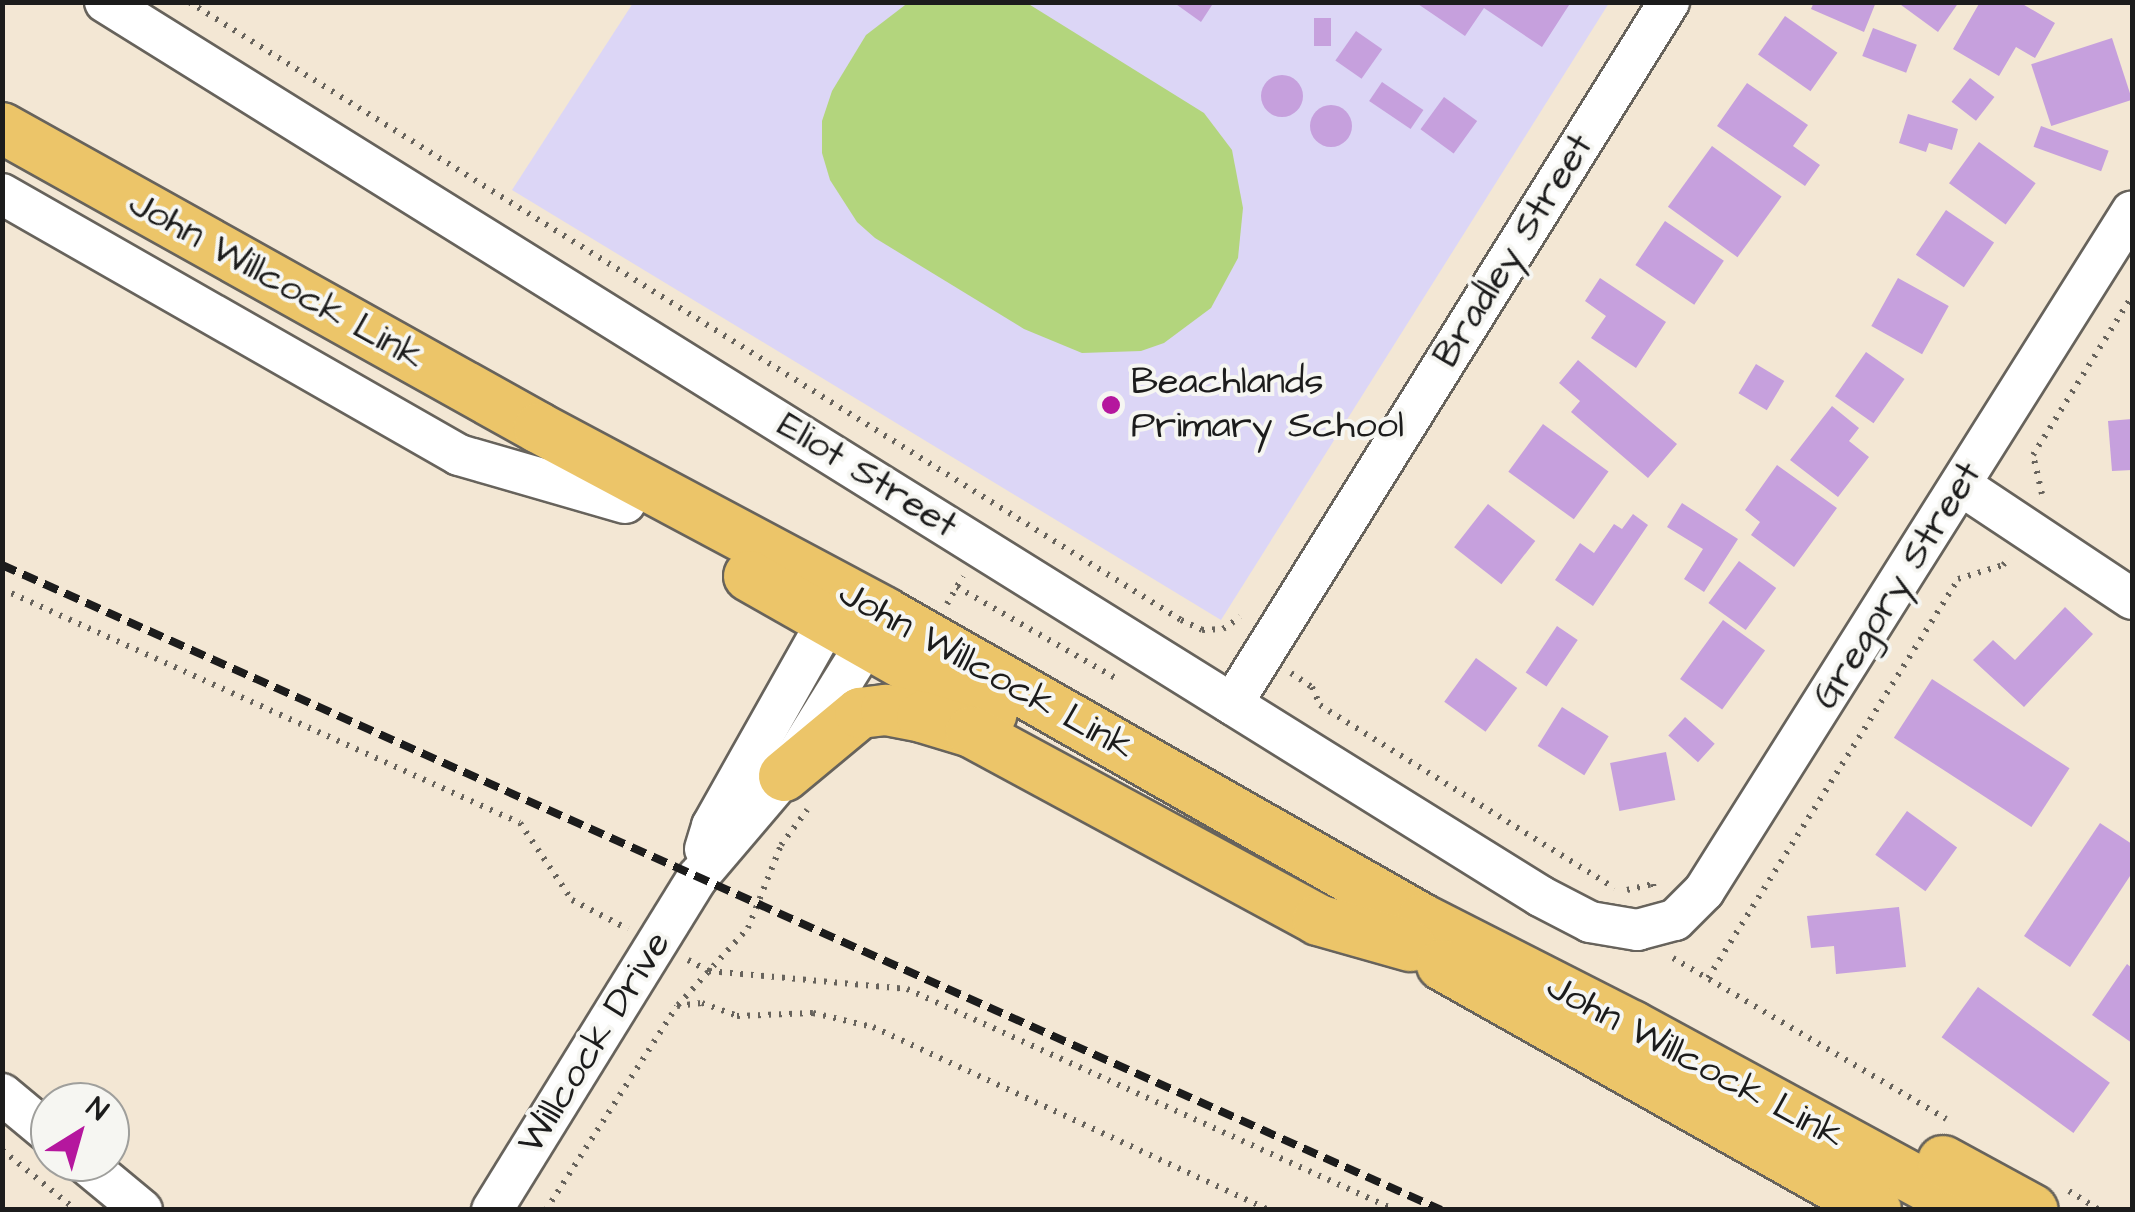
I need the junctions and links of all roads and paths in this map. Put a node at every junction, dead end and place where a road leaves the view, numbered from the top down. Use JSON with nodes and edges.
{"nodes":[{"id":1,"x":106,"y":2,"type":"edge"},
{"id":2,"x":189,"y":2,"type":"edge"},
{"id":3,"x":1669,"y":2,"type":"edge"},
{"id":4,"x":2,"y":128,"type":"edge"},
{"id":5,"x":2,"y":148,"type":"edge"},
{"id":6,"x":2,"y":194,"type":"edge"},
{"id":7,"x":2132,"y":211,"type":"edge"},
{"id":8,"x":2132,"y":296,"type":"edge"},
{"id":9,"x":1962,"y":486,"type":"junction"},
{"id":10,"x":625,"y":503,"type":"junction"},
{"id":11,"x":2040,"y":508,"type":"dead end"},
{"id":12,"x":2017,"y":546,"type":"dead end"},
{"id":13,"x":970,"y":565,"type":"dead end"},
{"id":14,"x":2,"y":589,"type":"edge"},
{"id":15,"x":2132,"y":599,"type":"edge"},
{"id":16,"x":1245,"y":612,"type":"dead end"},
{"id":17,"x":940,"y":615,"type":"dead end"},
{"id":18,"x":856,"y":618,"type":"junction"},
{"id":19,"x":1286,"y":670,"type":"dead end"},
{"id":20,"x":1232,"y":704,"type":"junction"},
{"id":21,"x":800,"y":787,"type":"junction"},
{"id":22,"x":698,"y":877,"type":"junction"},
{"id":23,"x":1654,"y":890,"type":"dead end"},
{"id":24,"x":572,"y":900,"type":"dead end"},
{"id":25,"x":1652,"y":941,"type":"junction"},
{"id":26,"x":1410,"y":946,"type":"junction"},
{"id":27,"x":1708,"y":978,"type":"junction"},
{"id":28,"x":816,"y":979,"type":"dead end"},
{"id":29,"x":677,"y":1006,"type":"junction"},
{"id":30,"x":1632,"y":1026,"type":"junction"},
{"id":31,"x":2,"y":1094,"type":"edge"},
{"id":32,"x":30,"y":1117,"type":"edge"},
{"id":33,"x":1963,"y":1129,"type":"dead end"},
{"id":34,"x":2,"y":1150,"type":"edge"},
{"id":35,"x":108,"y":1182,"type":"edge"},
{"id":36,"x":2049,"y":1200,"type":"edge"},
{"id":37,"x":76,"y":1210,"type":"edge"},
{"id":38,"x":142,"y":1210,"type":"edge"},
{"id":39,"x":492,"y":1210,"type":"edge"},
{"id":40,"x":546,"y":1210,"type":"edge"},
{"id":41,"x":1269,"y":1210,"type":"edge"},
{"id":42,"x":1395,"y":1210,"type":"edge"},
{"id":43,"x":1876,"y":1210,"type":"edge"},
{"id":44,"x":1971,"y":1210,"type":"edge"},
{"id":45,"x":2100,"y":1210,"type":"edge"}],
"edges":[{"from":1,"to":20,"type":"street","name":"Eliot Street"},
{"from":2,"to":16,"type":"path"},
{"from":3,"to":20,"type":"street","name":"Bradley Street"},
{"from":4,"to":18,"type":"main road","name":"John Willcock Link"},
{"from":5,"to":10,"type":"main road","name":"John Willcock Link"},
{"from":6,"to":10,"type":"street"},
{"from":7,"to":9,"type":"street","name":"Gregory Street"},
{"from":8,"to":11,"type":"path"},
{"from":9,"to":15,"type":"street"},
{"from":9,"to":25,"type":"street","name":"Gregory Street"},
{"from":10,"to":18,"type":"main road","name":"John Willcock Link"},
{"from":12,"to":27,"type":"path"},
{"from":13,"to":17,"type":"path"},
{"from":14,"to":24,"type":"path"},
{"from":18,"to":21,"type":"street","name":"Willcock Drive"},
{"from":18,"to":22,"type":"street","name":"Willcock Drive"},
{"from":18,"to":26,"type":"main road","name":"John Willcock Link"},
{"from":18,"to":30,"type":"main road","name":"John Willcock Link"},
{"from":19,"to":23,"type":"path"},
{"from":20,"to":25,"type":"street","name":"Eliot Street"},
{"from":21,"to":22,"type":"street","name":"Willcock Drive"},
{"from":21,"to":26,"type":"main road"},
{"from":21,"to":29,"type":"path"},
{"from":22,"to":39,"type":"street","name":"Willcock Drive"},
{"from":25,"to":27,"type":"path"},
{"from":26,"to":43,"type":"main road","name":"John Willcock Link"},
{"from":27,"to":33,"type":"path"},
{"from":28,"to":42,"type":"path"},
{"from":29,"to":40,"type":"path"},
{"from":29,"to":41,"type":"path"},
{"from":30,"to":36,"type":"main road"},
{"from":30,"to":44,"type":"main road","name":"John Willcock Link"},
{"from":31,"to":32,"type":"street"},
{"from":34,"to":37,"type":"path"},
{"from":35,"to":38,"type":"street"},
{"from":36,"to":45,"type":"path"}]}
